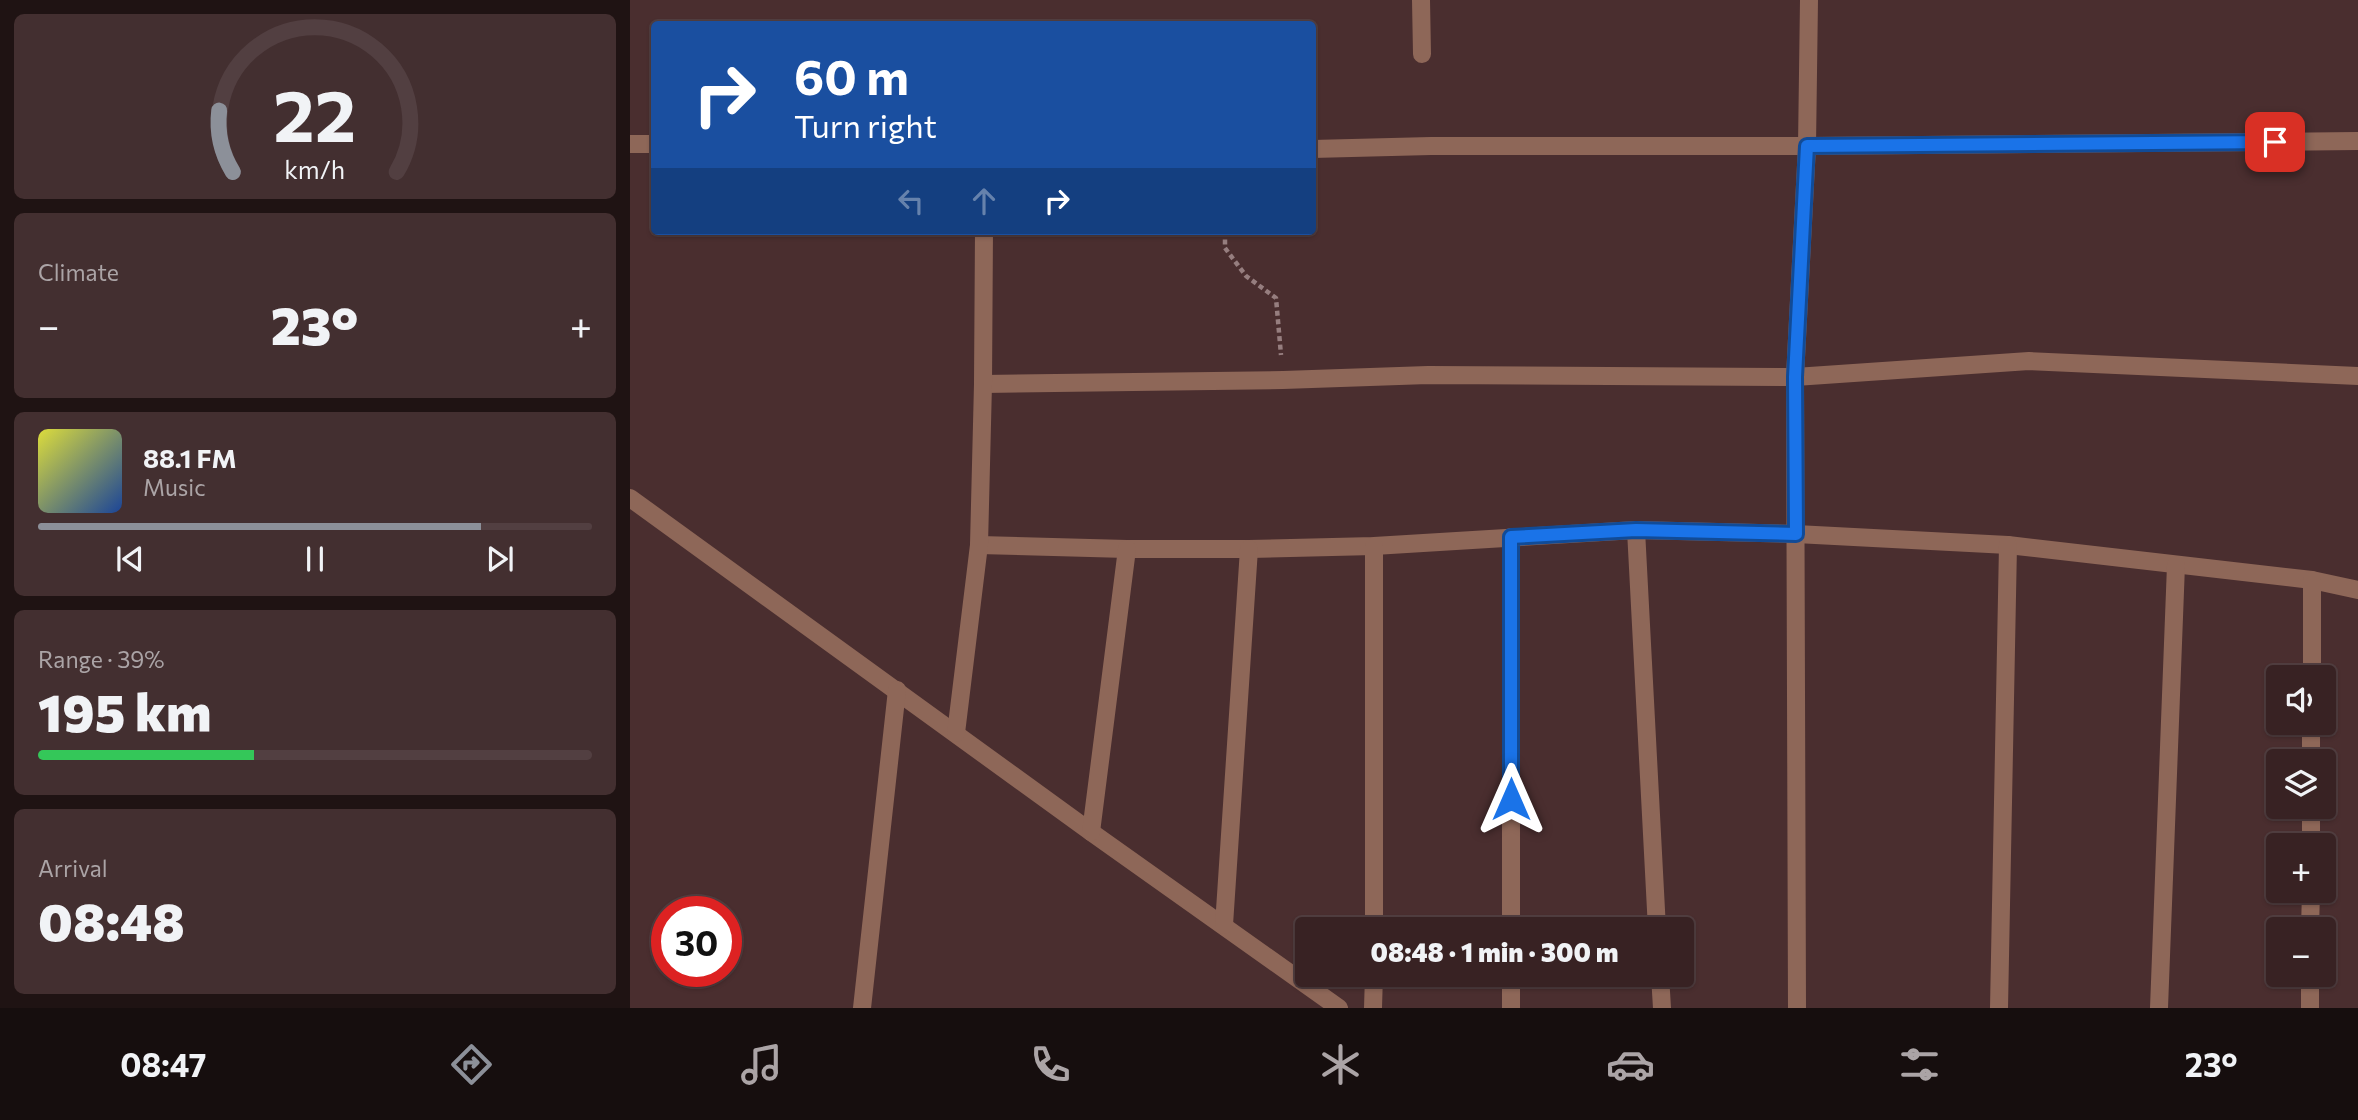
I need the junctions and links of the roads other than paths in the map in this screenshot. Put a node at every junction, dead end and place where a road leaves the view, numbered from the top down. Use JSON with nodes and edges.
{"nodes":[{"id":1,"x":1421,"y":0,"type":"edge"},
{"id":2,"x":1809,"y":0,"type":"edge"},
{"id":3,"x":1422,"y":54,"type":"dead end"},
{"id":4,"x":2358,"y":141,"type":"edge"},
{"id":5,"x":630,"y":144,"type":"edge"},
{"id":6,"x":651,"y":144,"type":"edge"},
{"id":7,"x":1807,"y":146,"type":"junction"},
{"id":8,"x":1316,"y":149,"type":"edge"},
{"id":9,"x":984,"y":235,"type":"edge"},
{"id":10,"x":2358,"y":376,"type":"edge"},
{"id":11,"x":1795,"y":377,"type":"junction"},
{"id":12,"x":984,"y":384,"type":"junction"},
{"id":13,"x":630,"y":498,"type":"edge"},
{"id":14,"x":1636,"y":530,"type":"junction"},
{"id":15,"x":1796,"y":534,"type":"junction"},
{"id":16,"x":1511,"y":537,"type":"junction"},
{"id":17,"x":979,"y":545,"type":"junction"},
{"id":18,"x":2008,"y":545,"type":"junction"},
{"id":19,"x":1374,"y":546,"type":"junction"},
{"id":20,"x":1127,"y":549,"type":"junction"},
{"id":21,"x":1249,"y":549,"type":"junction"},
{"id":22,"x":2176,"y":565,"type":"junction"},
{"id":23,"x":2312,"y":580,"type":"junction"},
{"id":24,"x":2358,"y":590,"type":"edge"},
{"id":25,"x":2312,"y":665,"type":"edge"},
{"id":26,"x":897,"y":690,"type":"junction"},
{"id":27,"x":956,"y":733,"type":"junction"},
{"id":28,"x":1091,"y":832,"type":"junction"},
{"id":29,"x":1374,"y":917,"type":"edge"},
{"id":30,"x":1511,"y":917,"type":"edge"},
{"id":31,"x":1656,"y":917,"type":"edge"},
{"id":32,"x":1224,"y":926,"type":"junction"},
{"id":33,"x":1374,"y":987,"type":"edge"},
{"id":34,"x":1511,"y":987,"type":"edge"},
{"id":35,"x":1660,"y":987,"type":"edge"},
{"id":36,"x":2310,"y":987,"type":"edge"},
{"id":37,"x":862,"y":1008,"type":"edge"},
{"id":38,"x":1339,"y":1008,"type":"edge"},
{"id":39,"x":1373,"y":1008,"type":"edge"},
{"id":40,"x":1511,"y":1008,"type":"edge"},
{"id":41,"x":1661,"y":1008,"type":"edge"},
{"id":42,"x":1797,"y":1008,"type":"edge"},
{"id":43,"x":1999,"y":1008,"type":"edge"},
{"id":44,"x":2159,"y":1008,"type":"edge"},
{"id":45,"x":2310,"y":1008,"type":"edge"}],
"edges":[{"from":1,"to":3,"type":"street"},
{"from":2,"to":7,"type":"street"},
{"from":4,"to":7,"type":"street"},
{"from":5,"to":6,"type":"street"},
{"from":7,"to":8,"type":"street"},
{"from":7,"to":11,"type":"street"},
{"from":9,"to":12,"type":"street"},
{"from":10,"to":11,"type":"street"},
{"from":11,"to":12,"type":"street"},
{"from":11,"to":15,"type":"street"},
{"from":12,"to":17,"type":"street"},
{"from":13,"to":26,"type":"street"},
{"from":14,"to":15,"type":"street"},
{"from":14,"to":16,"type":"street"},
{"from":14,"to":31,"type":"street"},
{"from":15,"to":18,"type":"street"},
{"from":15,"to":42,"type":"street"},
{"from":16,"to":19,"type":"street"},
{"from":16,"to":30,"type":"street"},
{"from":17,"to":20,"type":"street"},
{"from":17,"to":27,"type":"street"},
{"from":18,"to":22,"type":"street"},
{"from":18,"to":43,"type":"street"},
{"from":19,"to":21,"type":"street"},
{"from":19,"to":29,"type":"street"},
{"from":20,"to":21,"type":"street"},
{"from":20,"to":28,"type":"street"},
{"from":21,"to":32,"type":"street"},
{"from":22,"to":23,"type":"street"},
{"from":22,"to":44,"type":"street"},
{"from":23,"to":24,"type":"street"},
{"from":23,"to":25,"type":"street"},
{"from":26,"to":27,"type":"street"},
{"from":26,"to":37,"type":"street"},
{"from":27,"to":28,"type":"street"},
{"from":28,"to":32,"type":"street"},
{"from":32,"to":38,"type":"street"},
{"from":33,"to":39,"type":"street"},
{"from":34,"to":40,"type":"street"},
{"from":35,"to":41,"type":"street"},
{"from":36,"to":45,"type":"street"}]}
